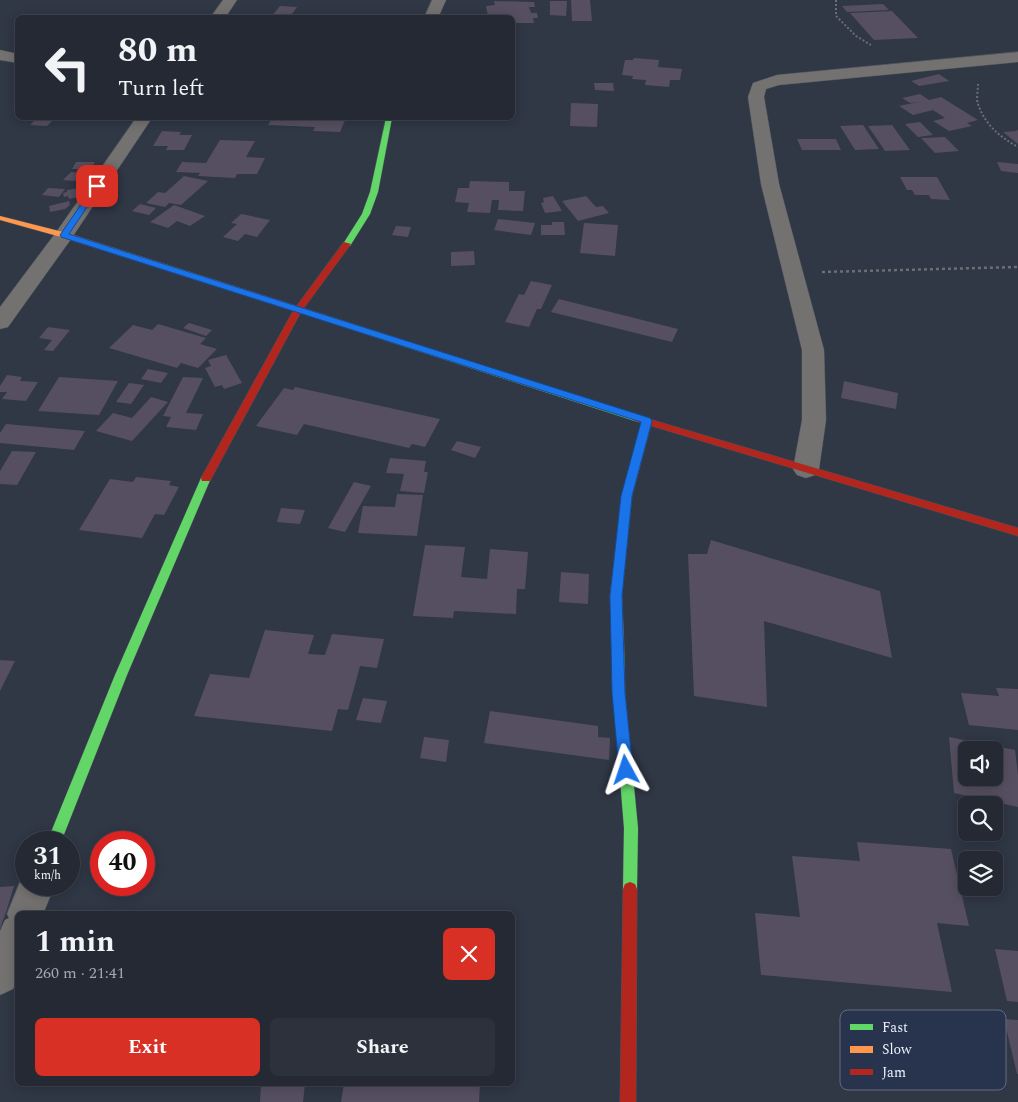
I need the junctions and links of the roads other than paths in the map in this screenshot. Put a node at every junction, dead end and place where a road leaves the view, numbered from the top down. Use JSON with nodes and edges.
{"nodes":[{"id":1,"x":230,"y":0,"type":"edge"},
{"id":2,"x":439,"y":0,"type":"edge"},
{"id":3,"x":219,"y":15,"type":"edge"},
{"id":4,"x":432,"y":15,"type":"edge"},
{"id":5,"x":0,"y":55,"type":"edge"},
{"id":6,"x":1018,"y":57,"type":"edge"},
{"id":7,"x":15,"y":58,"type":"edge"},
{"id":8,"x":143,"y":120,"type":"edge"},
{"id":9,"x":389,"y":120,"type":"edge"},
{"id":10,"x":0,"y":218,"type":"edge"},
{"id":11,"x":64,"y":235,"type":"junction"},
{"id":12,"x":297,"y":311,"type":"junction"},
{"id":13,"x":0,"y":322,"type":"edge"},
{"id":14,"x":647,"y":421,"type":"junction"},
{"id":15,"x":806,"y":469,"type":"junction"},
{"id":16,"x":1018,"y":532,"type":"edge"},
{"id":17,"x":58,"y":831,"type":"edge"},
{"id":18,"x":32,"y":896,"type":"edge"},
{"id":19,"x":26,"y":911,"type":"edge"},
{"id":20,"x":15,"y":940,"type":"edge"},
{"id":21,"x":0,"y":976,"type":"edge"},
{"id":22,"x":628,"y":1102,"type":"edge"}],
"edges":[{"from":1,"to":3,"type":"street"},
{"from":2,"to":4,"type":"street"},
{"from":5,"to":7,"type":"street"},
{"from":6,"to":15,"type":"street"},
{"from":8,"to":11,"type":"street"},
{"from":9,"to":12,"type":"street"},
{"from":10,"to":11,"type":"street"},
{"from":11,"to":12,"type":"street"},
{"from":11,"to":13,"type":"street"},
{"from":12,"to":14,"type":"street"},
{"from":12,"to":17,"type":"street"},
{"from":14,"to":15,"type":"street"},
{"from":14,"to":22,"type":"street"},
{"from":15,"to":16,"type":"street"},
{"from":18,"to":19,"type":"street"},
{"from":20,"to":21,"type":"street"}]}
